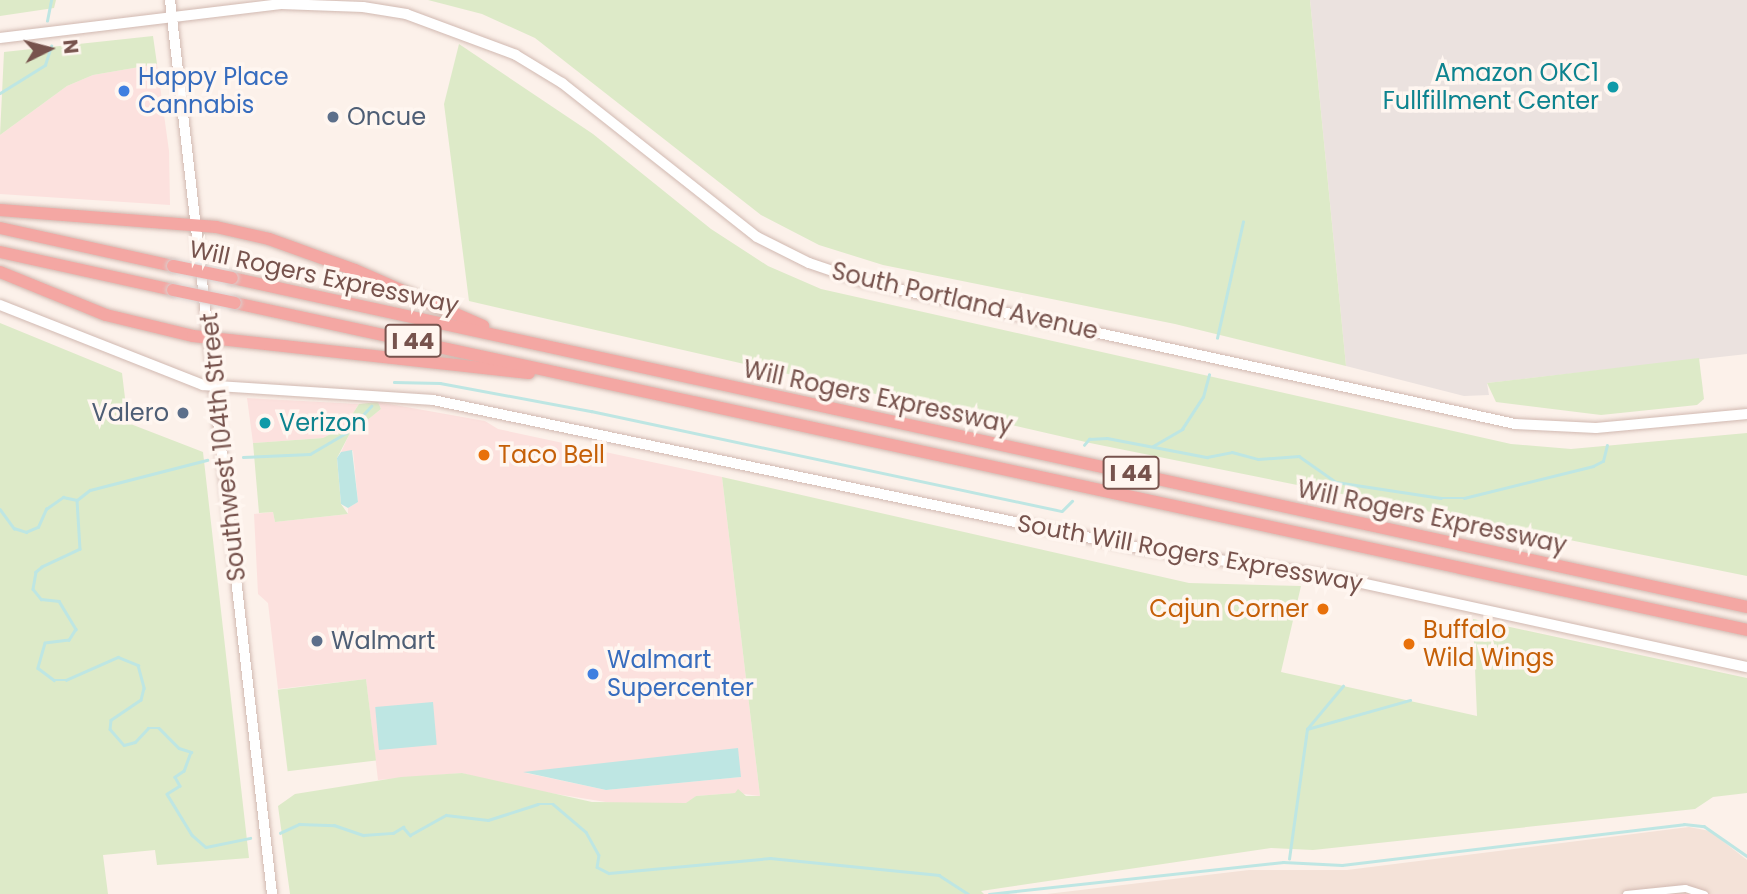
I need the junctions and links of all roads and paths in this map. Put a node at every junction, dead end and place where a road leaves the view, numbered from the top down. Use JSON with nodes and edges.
{"nodes":[{"id":1,"x":170,"y":0,"type":"edge"},
{"id":2,"x":173,"y":19,"type":"junction"},
{"id":3,"x":0,"y":38,"type":"edge"},
{"id":4,"x":0,"y":210,"type":"edge"},
{"id":5,"x":198,"y":225,"type":"junction"},
{"id":6,"x":0,"y":228,"type":"edge"},
{"id":7,"x":0,"y":252,"type":"edge"},
{"id":8,"x":0,"y":272,"type":"edge"},
{"id":9,"x":0,"y":305,"type":"edge"},
{"id":10,"x":211,"y":339,"type":"junction"},
{"id":11,"x":515,"y":340,"type":"junction"},
{"id":12,"x":590,"y":380,"type":"junction"},
{"id":13,"x":216,"y":386,"type":"junction"},
{"id":14,"x":1747,"y":414,"type":"edge"},
{"id":15,"x":1747,"y":607,"type":"edge"},
{"id":16,"x":1747,"y":630,"type":"edge"},
{"id":17,"x":1747,"y":667,"type":"edge"},
{"id":18,"x":272,"y":894,"type":"edge"},
{"id":19,"x":1626,"y":894,"type":"edge"},
{"id":20,"x":1704,"y":894,"type":"edge"}],
"edges":[{"from":1,"to":2,"type":"main road","name":"Southwest 104th Street"},
{"from":2,"to":3,"type":"main road","name":"South Portland Avenue"},
{"from":2,"to":5,"type":"main road","name":"Southwest 104th Street"},
{"from":2,"to":14,"type":"main road","name":"South Portland Avenue"},
{"from":4,"to":5,"type":"highway"},
{"from":5,"to":10,"type":"main road","name":"Southwest 104th Street"},
{"from":5,"to":11,"type":"highway"},
{"from":6,"to":11,"type":"highway","name":"Will Rogers Expressway","number":"I 44","bridge":true},
{"from":7,"to":12,"type":"highway","name":"Will Rogers Expressway","number":"I 44","bridge":true},
{"from":8,"to":10,"type":"highway"},
{"from":9,"to":13,"type":"main road"},
{"from":10,"to":12,"type":"highway"},
{"from":10,"to":13,"type":"main road","name":"Southwest 104th Street"},
{"from":11,"to":15,"type":"highway","name":"Will Rogers Expressway","number":"I 44"},
{"from":12,"to":16,"type":"highway","name":"Will Rogers Expressway","number":"I 44"},
{"from":13,"to":17,"type":"main road","name":"South Will Rogers Expressway"},
{"from":13,"to":18,"type":"main road","name":"Southwest 104th Street"},
{"from":19,"to":20,"type":"street"}]}
